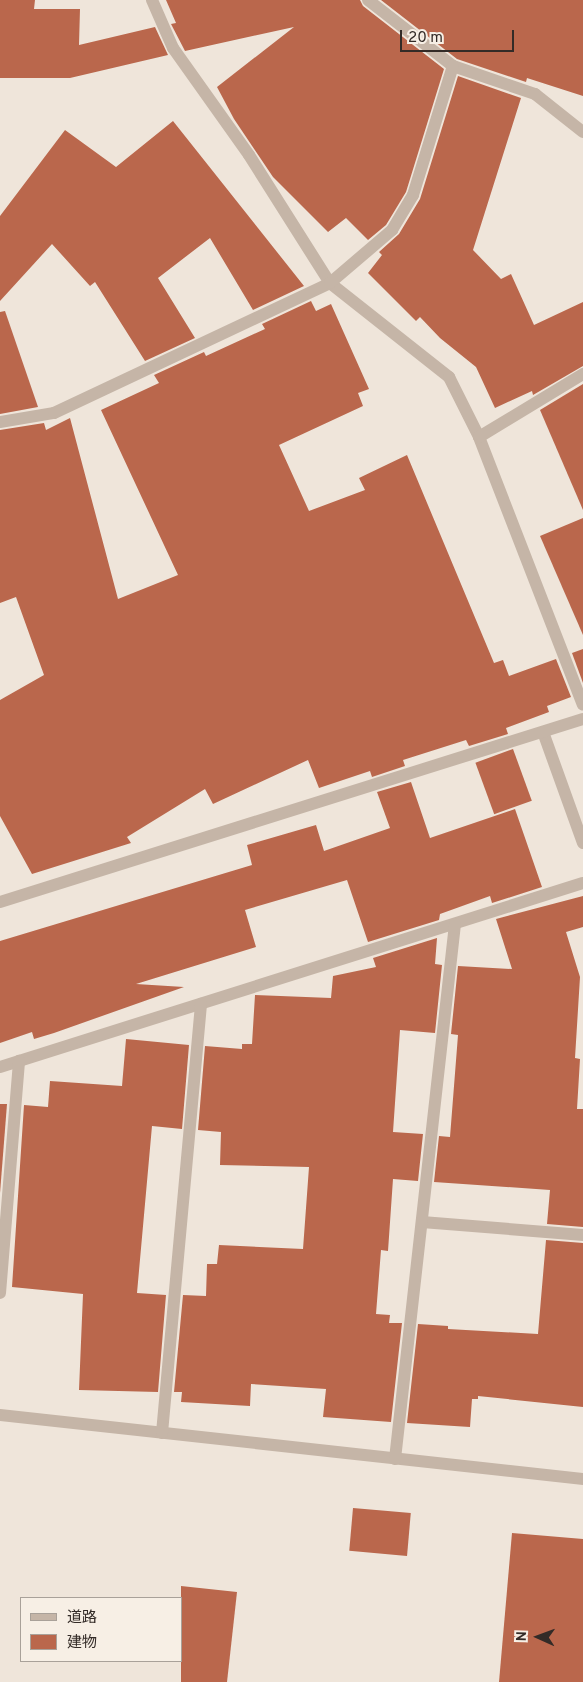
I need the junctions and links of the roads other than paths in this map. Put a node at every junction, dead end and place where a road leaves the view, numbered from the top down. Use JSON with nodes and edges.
{"nodes":[{"id":1,"x":152,"y":0,"type":"edge"},
{"id":2,"x":368,"y":0,"type":"edge"},
{"id":3,"x":453,"y":66,"type":"junction"},
{"id":4,"x":583,"y":132,"type":"edge"},
{"id":5,"x":330,"y":283,"type":"junction"},
{"id":6,"x":583,"y":374,"type":"edge"},
{"id":7,"x":0,"y":422,"type":"edge"},
{"id":8,"x":479,"y":437,"type":"junction"},
{"id":9,"x":583,"y":705,"type":"edge"},
{"id":10,"x":583,"y":719,"type":"edge"},
{"id":11,"x":542,"y":732,"type":"junction"},
{"id":12,"x":583,"y":844,"type":"edge"},
{"id":13,"x":583,"y":884,"type":"edge"},
{"id":14,"x":0,"y":902,"type":"edge"},
{"id":15,"x":455,"y":924,"type":"junction"},
{"id":16,"x":201,"y":1004,"type":"junction"},
{"id":17,"x":19,"y":1061,"type":"junction"},
{"id":18,"x":0,"y":1067,"type":"edge"},
{"id":19,"x":422,"y":1222,"type":"junction"},
{"id":20,"x":583,"y":1235,"type":"edge"},
{"id":21,"x":0,"y":1293,"type":"edge"},
{"id":22,"x":0,"y":1415,"type":"edge"},
{"id":23,"x":162,"y":1433,"type":"junction"},
{"id":24,"x":395,"y":1459,"type":"junction"},
{"id":25,"x":583,"y":1479,"type":"edge"}],
"edges":[{"from":1,"to":5,"type":"street"},
{"from":2,"to":3,"type":"street"},
{"from":3,"to":4,"type":"street"},
{"from":3,"to":5,"type":"street"},
{"from":5,"to":7,"type":"street"},
{"from":5,"to":8,"type":"street"},
{"from":6,"to":8,"type":"street"},
{"from":8,"to":9,"type":"street"},
{"from":10,"to":11,"type":"street"},
{"from":11,"to":12,"type":"street"},
{"from":11,"to":14,"type":"street"},
{"from":13,"to":15,"type":"street"},
{"from":15,"to":16,"type":"street"},
{"from":15,"to":19,"type":"street"},
{"from":16,"to":17,"type":"street"},
{"from":16,"to":23,"type":"street"},
{"from":17,"to":18,"type":"street"},
{"from":17,"to":21,"type":"street"},
{"from":19,"to":20,"type":"street"},
{"from":19,"to":24,"type":"street"},
{"from":22,"to":23,"type":"street"},
{"from":23,"to":24,"type":"street"},
{"from":24,"to":25,"type":"street"}]}
